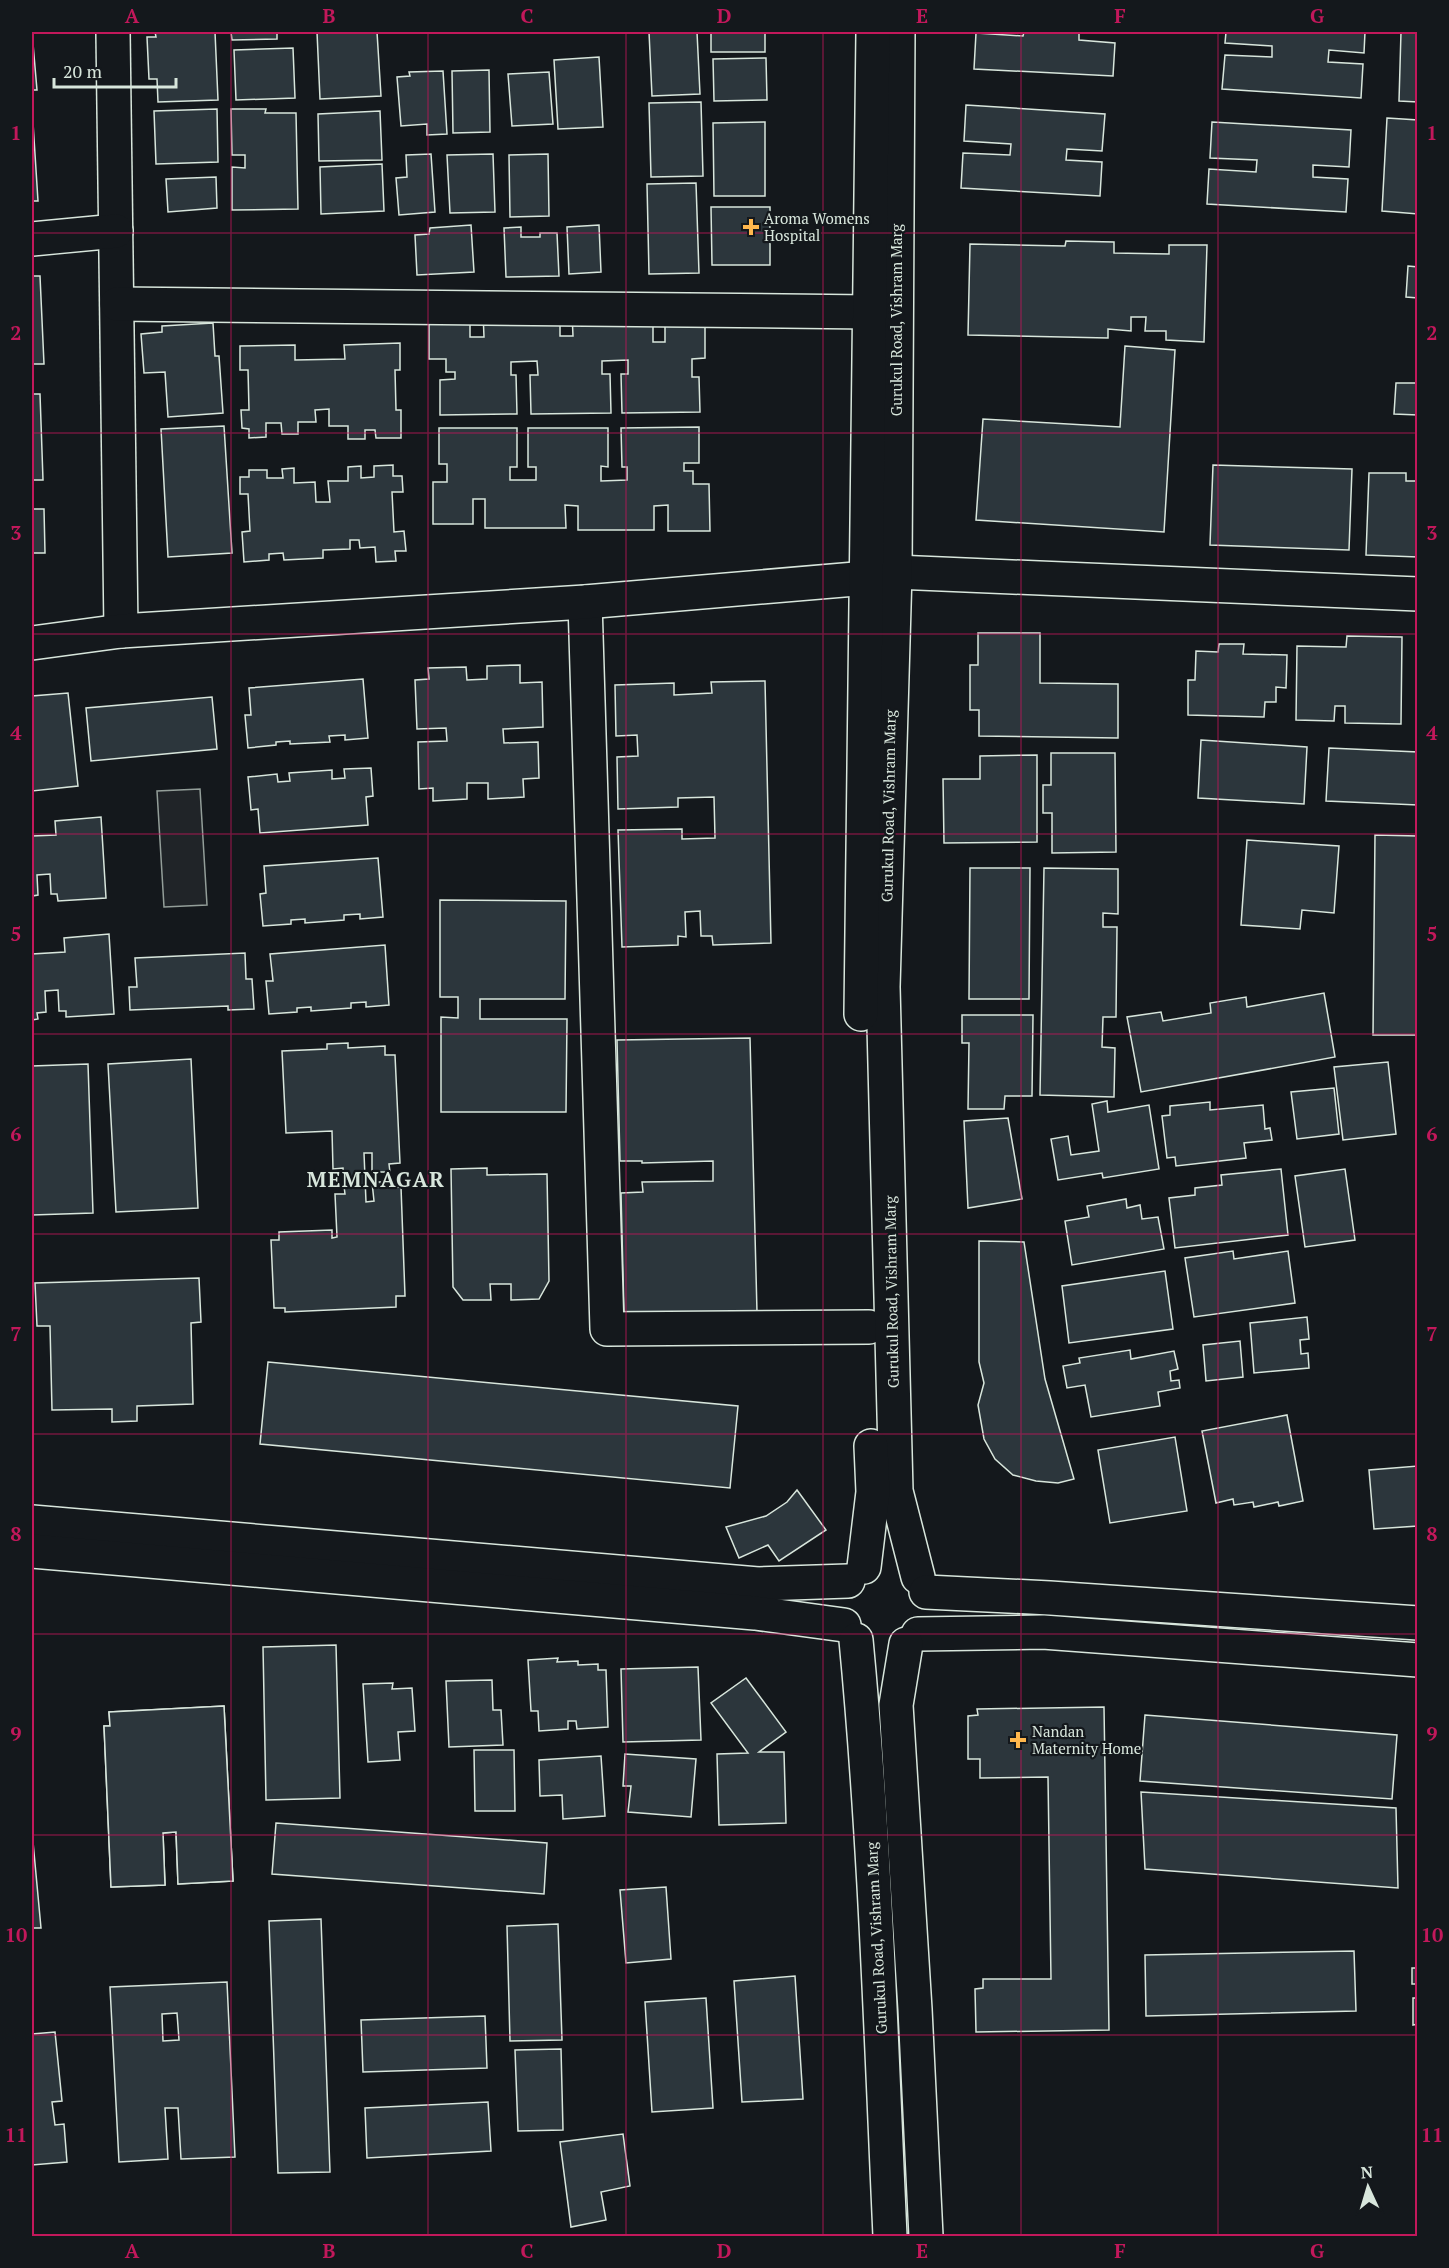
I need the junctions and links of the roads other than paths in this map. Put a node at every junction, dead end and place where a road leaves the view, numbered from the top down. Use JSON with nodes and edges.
{"nodes":[{"id":1,"x":114,"y":32,"type":"edge"},
{"id":2,"x":873,"y":32,"type":"edge"},
{"id":3,"x":898,"y":32,"type":"edge"},
{"id":4,"x":116,"y":231,"type":"junction"},
{"id":5,"x":32,"y":239,"type":"edge"},
{"id":6,"x":117,"y":304,"type":"junction"},
{"id":7,"x":870,"y":312,"type":"junction"},
{"id":8,"x":881,"y":575,"type":"junction"},
{"id":9,"x":1418,"y":594,"type":"edge"},
{"id":10,"x":585,"y":602,"type":"junction"},
{"id":11,"x":121,"y":631,"type":"junction"},
{"id":12,"x":32,"y":643,"type":"edge"},
{"id":13,"x":868,"y":1327,"type":"junction"},
{"id":14,"x":32,"y":1522,"type":"edge"},
{"id":15,"x":32,"y":1551,"type":"edge"},
{"id":16,"x":856,"y":1574,"type":"junction"},
{"id":17,"x":922,"y":1585,"type":"junction"},
{"id":18,"x":1418,"y":1623,"type":"edge"},
{"id":19,"x":850,"y":1633,"type":"junction"},
{"id":20,"x":912,"y":1639,"type":"junction"},
{"id":21,"x":1418,"y":1660,"type":"edge"},
{"id":22,"x":890,"y":2236,"type":"edge"},
{"id":23,"x":926,"y":2236,"type":"edge"}],
"edges":[{"from":1,"to":4,"type":"street"},
{"from":2,"to":7,"type":"street","name":"Gurukul Road, Vishram Marg"},
{"from":3,"to":8,"type":"street","name":"Gurukul Road, Vishram Marg"},
{"from":4,"to":5,"type":"street"},
{"from":4,"to":6,"type":"street"},
{"from":6,"to":7,"type":"street"},
{"from":6,"to":11,"type":"street"},
{"from":7,"to":8,"type":"street","name":"Gurukul Road, Vishram Marg"},
{"from":8,"to":9,"type":"street"},
{"from":8,"to":10,"type":"street"},
{"from":8,"to":13,"type":"street","name":"Gurukul Road, Vishram Marg"},
{"from":8,"to":17,"type":"street","name":"Gurukul Road, Vishram Marg"},
{"from":10,"to":11,"type":"street"},
{"from":10,"to":13,"type":"street"},
{"from":11,"to":12,"type":"street"},
{"from":13,"to":16,"type":"street","name":"Gurukul Road, Vishram Marg"},
{"from":14,"to":16,"type":"street"},
{"from":15,"to":19,"type":"street"},
{"from":16,"to":17,"type":"street"},
{"from":16,"to":19,"type":"street"},
{"from":17,"to":18,"type":"street"},
{"from":17,"to":20,"type":"street"},
{"from":19,"to":20,"type":"street"},
{"from":19,"to":22,"type":"street","name":"Gurukul Road, Vishram Marg"},
{"from":20,"to":21,"type":"street"},
{"from":20,"to":23,"type":"street"}]}
